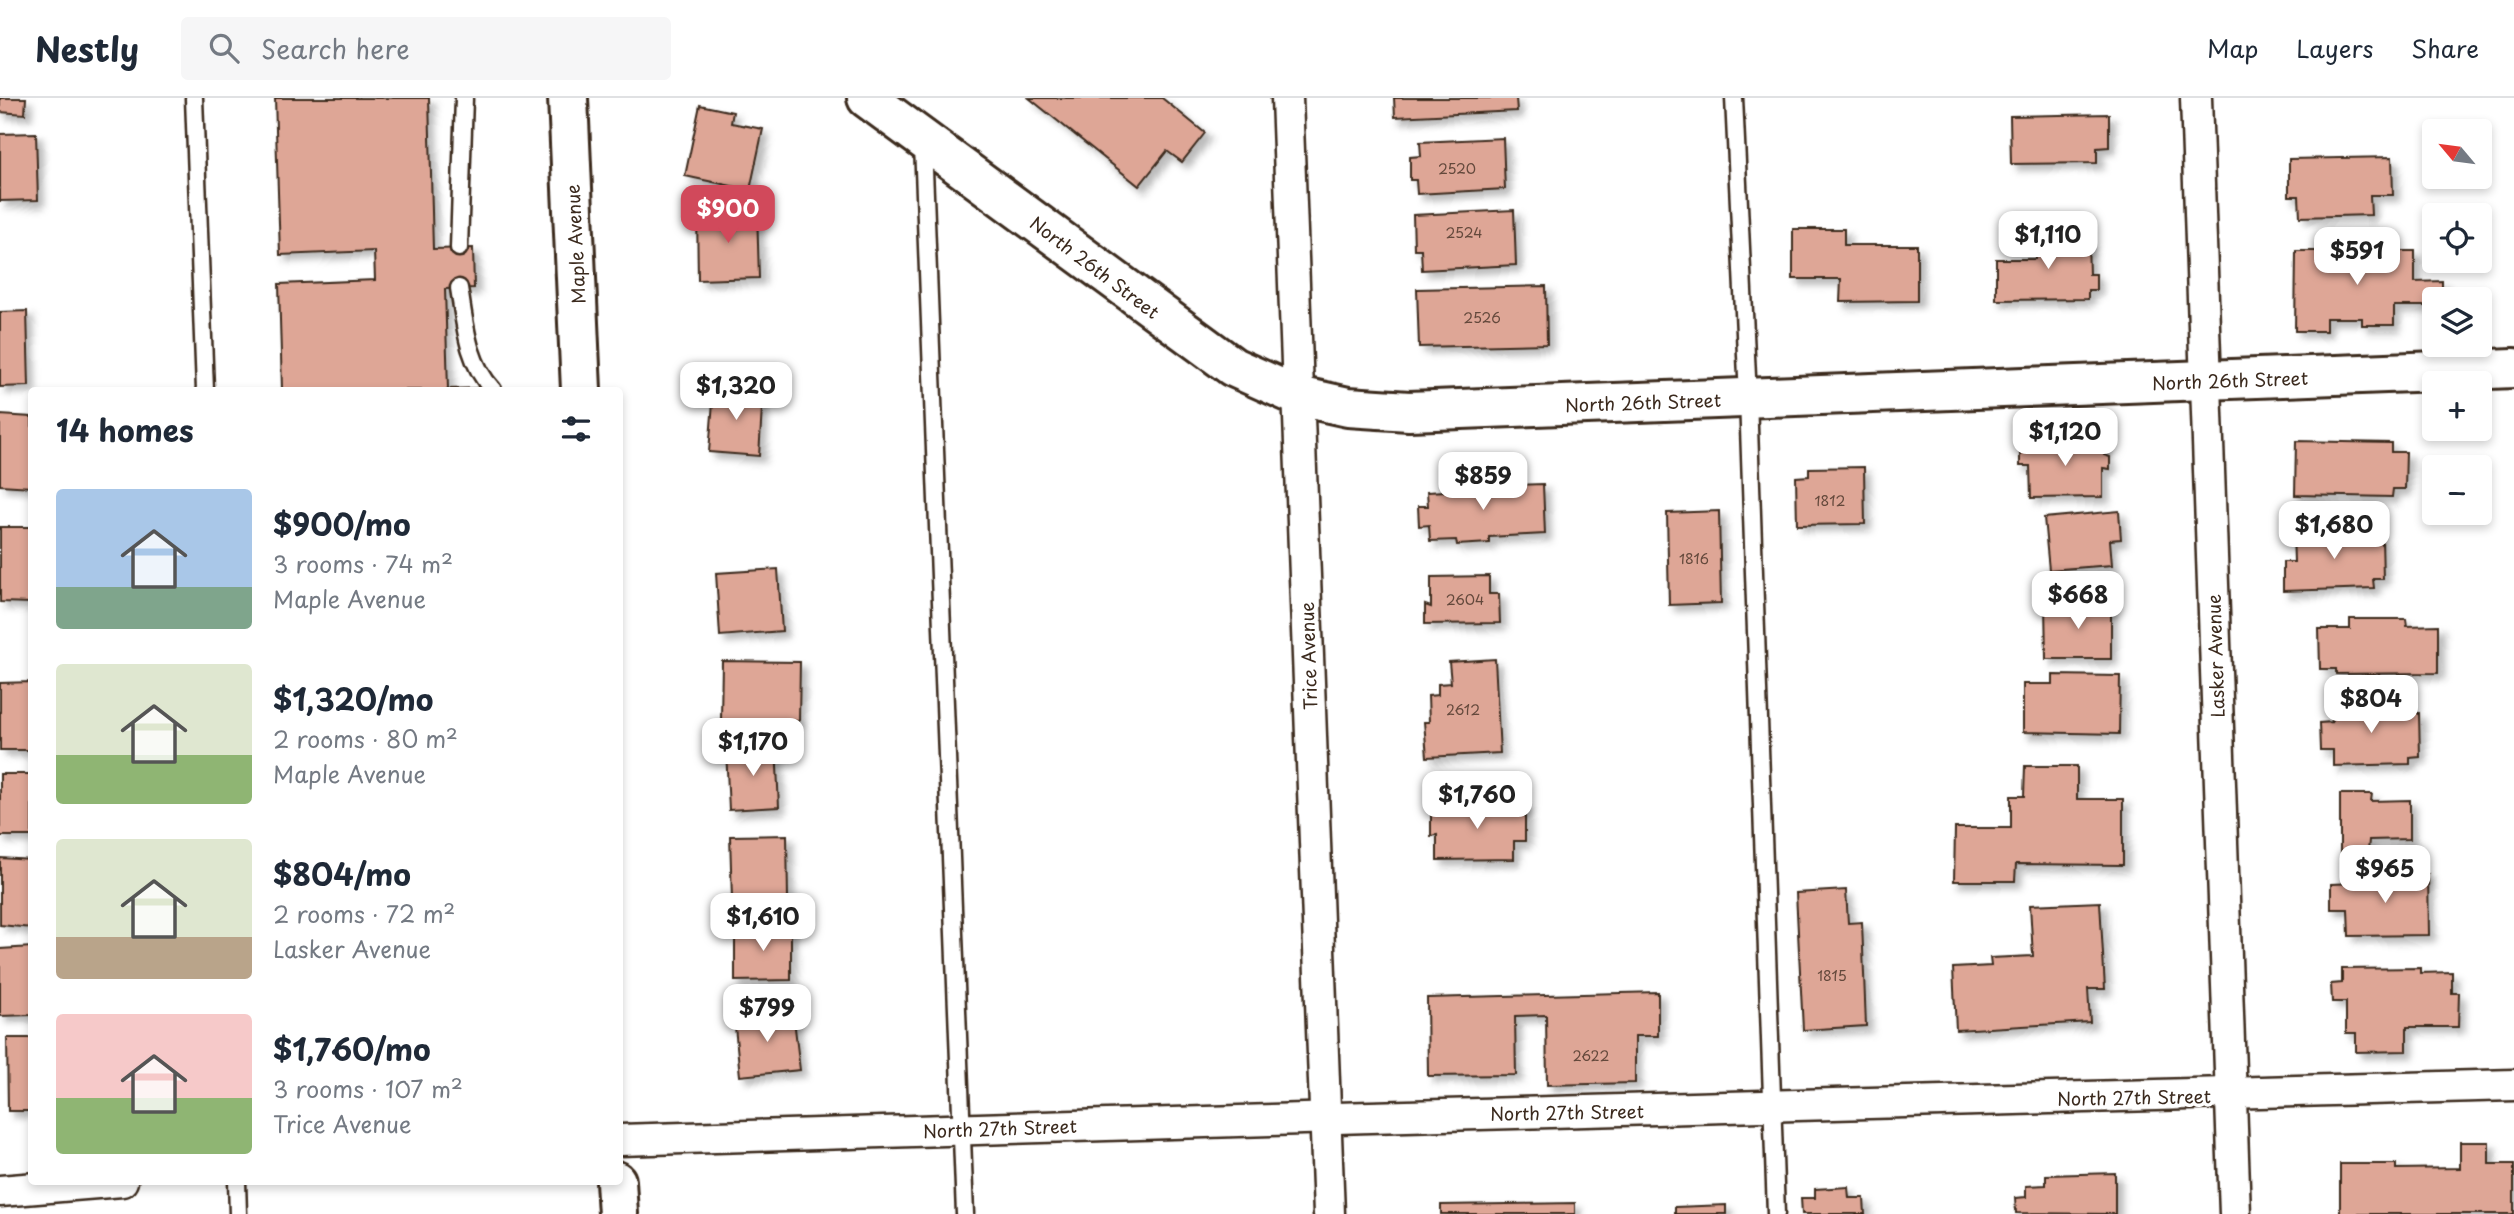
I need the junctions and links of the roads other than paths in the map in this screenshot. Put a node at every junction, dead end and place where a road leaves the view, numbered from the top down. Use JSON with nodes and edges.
{"nodes":[{"id":1,"x":194,"y":98,"type":"edge"},
{"id":2,"x":464,"y":98,"type":"edge"},
{"id":3,"x":568,"y":98,"type":"edge"},
{"id":4,"x":867,"y":98,"type":"edge"},
{"id":5,"x":1287,"y":98,"type":"edge"},
{"id":6,"x":1734,"y":98,"type":"edge"},
{"id":7,"x":2196,"y":98,"type":"edge"},
{"id":8,"x":923,"y":138,"type":"junction"},
{"id":9,"x":460,"y":248,"type":"dead end"},
{"id":10,"x":459,"y":288,"type":"dead end"},
{"id":11,"x":2514,"y":368,"type":"edge"},
{"id":12,"x":2206,"y":381,"type":"junction"},
{"id":13,"x":205,"y":387,"type":"edge"},
{"id":14,"x":490,"y":387,"type":"edge"},
{"id":15,"x":581,"y":387,"type":"edge"},
{"id":16,"x":1298,"y":396,"type":"junction"},
{"id":17,"x":1748,"y":398,"type":"junction"},
{"id":18,"x":2514,"y":1085,"type":"edge"},
{"id":19,"x":2230,"y":1095,"type":"junction"},
{"id":20,"x":1770,"y":1107,"type":"junction"},
{"id":21,"x":1325,"y":1118,"type":"junction"},
{"id":22,"x":961,"y":1129,"type":"junction"},
{"id":23,"x":623,"y":1140,"type":"edge"},
{"id":24,"x":73,"y":1185,"type":"edge"},
{"id":25,"x":237,"y":1185,"type":"edge"},
{"id":26,"x":616,"y":1185,"type":"edge"},
{"id":27,"x":0,"y":1191,"type":"edge"},
{"id":28,"x":238,"y":1214,"type":"edge"},
{"id":29,"x":618,"y":1214,"type":"edge"},
{"id":30,"x":965,"y":1214,"type":"edge"},
{"id":31,"x":1329,"y":1214,"type":"edge"},
{"id":32,"x":1776,"y":1214,"type":"edge"},
{"id":33,"x":2235,"y":1214,"type":"edge"}],
"edges":[{"from":1,"to":13,"type":"lane"},
{"from":2,"to":9,"type":"lane"},
{"from":3,"to":15,"type":"main road","name":"Maple Avenue"},
{"from":4,"to":8,"type":"main road","name":"North 26th Street"},
{"from":5,"to":16,"type":"street","name":"Trice Avenue"},
{"from":6,"to":17,"type":"lane"},
{"from":7,"to":12,"type":"street","name":"Lasker Avenue"},
{"from":8,"to":16,"type":"main road","name":"North 26th Street"},
{"from":8,"to":22,"type":"lane"},
{"from":10,"to":14,"type":"lane"},
{"from":11,"to":12,"type":"main road","name":"North 26th Street"},
{"from":12,"to":17,"type":"main road","name":"North 26th Street"},
{"from":12,"to":19,"type":"street","name":"Lasker Avenue"},
{"from":16,"to":17,"type":"main road","name":"North 26th Street"},
{"from":16,"to":21,"type":"street","name":"Trice Avenue"},
{"from":17,"to":20,"type":"lane"},
{"from":18,"to":19,"type":"street","name":"North 27th Street"},
{"from":19,"to":20,"type":"street","name":"North 27th Street"},
{"from":19,"to":33,"type":"street","name":"Lasker Avenue"},
{"from":20,"to":21,"type":"street","name":"North 27th Street"},
{"from":20,"to":32,"type":"lane"},
{"from":21,"to":22,"type":"street","name":"North 27th Street"},
{"from":21,"to":31,"type":"street","name":"Trice Avenue"},
{"from":22,"to":23,"type":"street","name":"North 27th Street"},
{"from":22,"to":30,"type":"lane"},
{"from":24,"to":27,"type":"street"},
{"from":25,"to":28,"type":"lane"},
{"from":26,"to":29,"type":"main road"}]}
